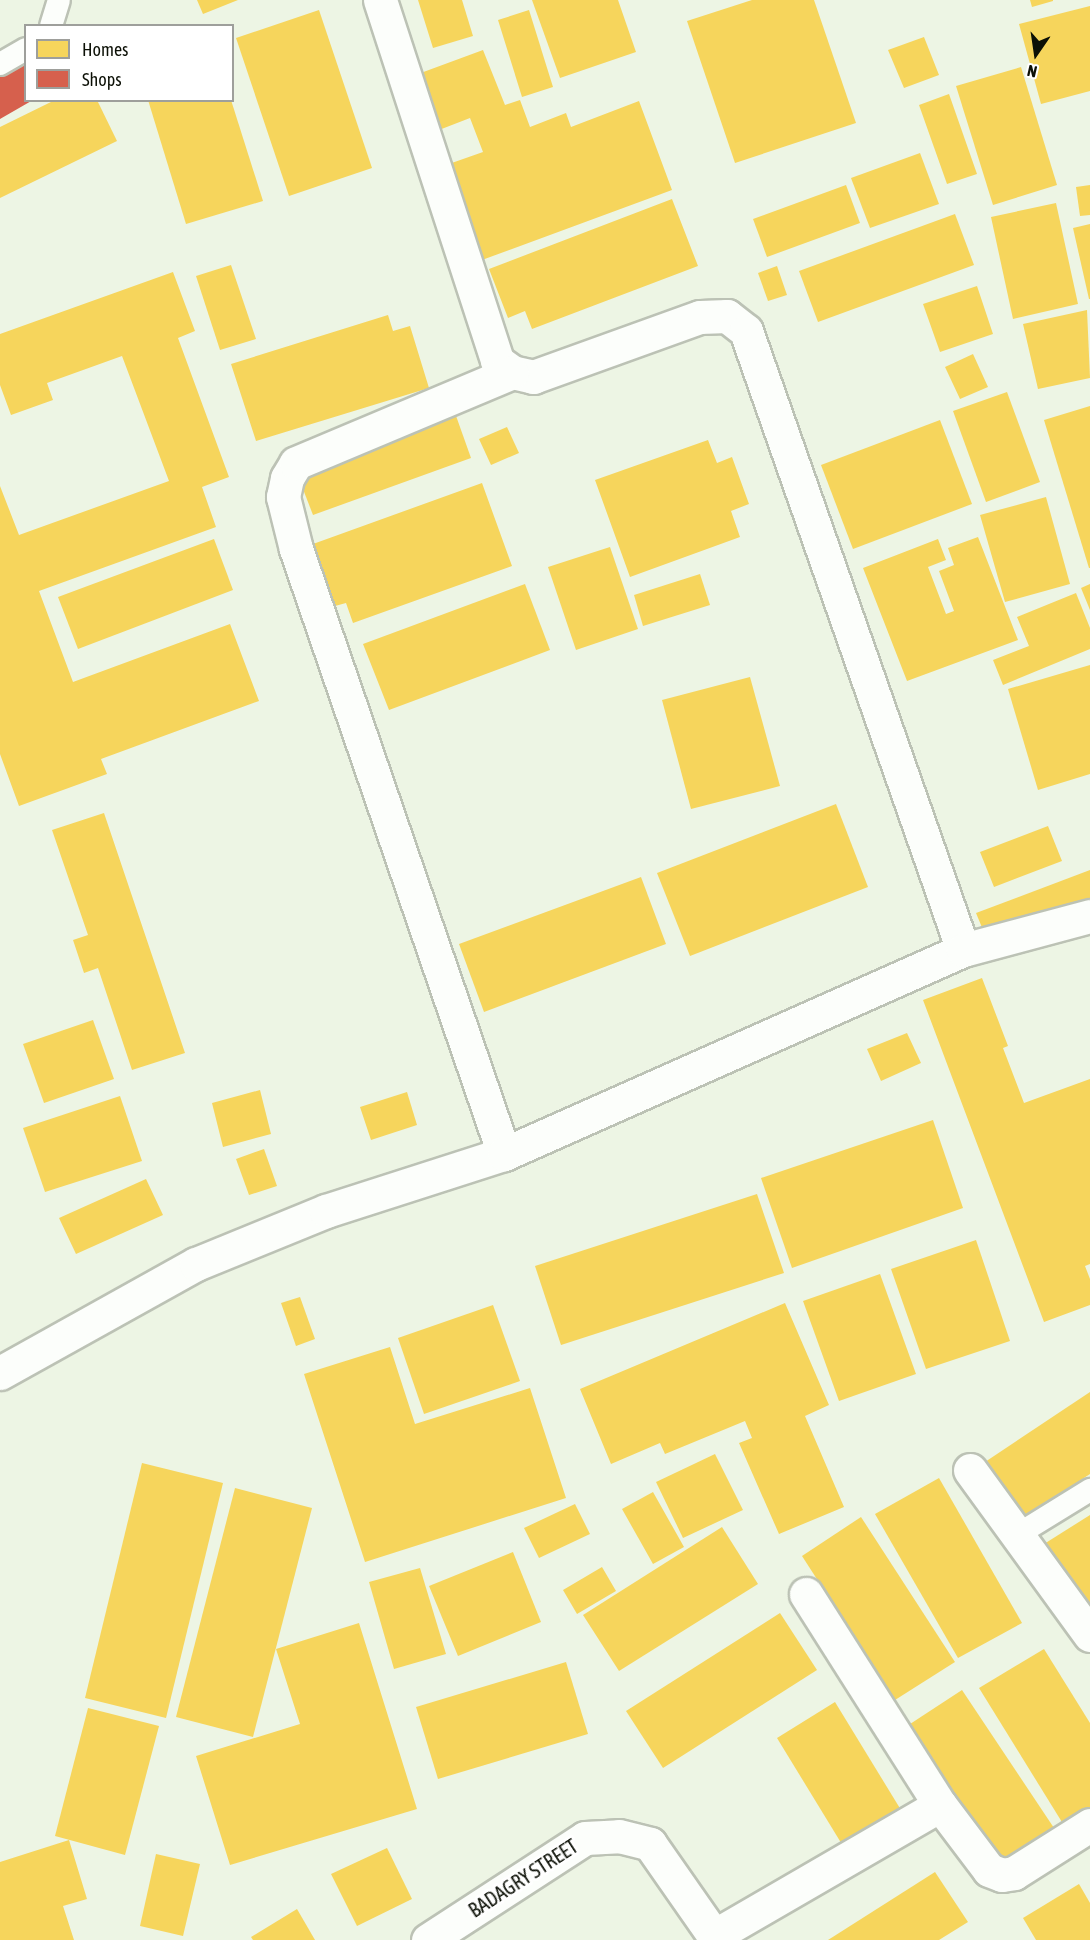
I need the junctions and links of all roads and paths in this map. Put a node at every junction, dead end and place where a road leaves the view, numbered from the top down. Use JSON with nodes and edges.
{"nodes":[{"id":1,"x":59,"y":0,"type":"edge"},
{"id":2,"x":380,"y":0,"type":"edge"},
{"id":3,"x":52,"y":24,"type":"edge"},
{"id":4,"x":24,"y":50,"type":"edge"},
{"id":5,"x":0,"y":64,"type":"edge"},
{"id":6,"x":512,"y":372,"type":"junction"},
{"id":7,"x":1090,"y":916,"type":"edge"},
{"id":8,"x":963,"y":950,"type":"junction"},
{"id":9,"x":504,"y":1154,"type":"junction"},
{"id":10,"x":0,"y":1373,"type":"edge"},
{"id":11,"x":970,"y":1470,"type":"dead end"},
{"id":12,"x":1090,"y":1490,"type":"edge"},
{"id":13,"x":1017,"y":1535,"type":"junction"},
{"id":14,"x":806,"y":1594,"type":"dead end"},
{"id":15,"x":1090,"y":1635,"type":"edge"},
{"id":16,"x":940,"y":1805,"type":"junction"},
{"id":17,"x":1090,"y":1825,"type":"edge"},
{"id":18,"x":716,"y":1938,"type":"edge"},
{"id":19,"x":428,"y":1940,"type":"edge"}],
"edges":[{"from":1,"to":3,"type":"lane"},
{"from":2,"to":6,"type":"street"},
{"from":4,"to":5,"type":"lane"},
{"from":6,"to":8,"type":"street"},
{"from":6,"to":9,"type":"street"},
{"from":7,"to":8,"type":"street"},
{"from":8,"to":9,"type":"street"},
{"from":9,"to":10,"type":"street"},
{"from":11,"to":13,"type":"street"},
{"from":12,"to":13,"type":"lane"},
{"from":13,"to":15,"type":"street"},
{"from":14,"to":16,"type":"street"},
{"from":16,"to":17,"type":"street"},
{"from":16,"to":18,"type":"street"},
{"from":18,"to":19,"type":"street","name":"BADAGRY STREET"}]}
